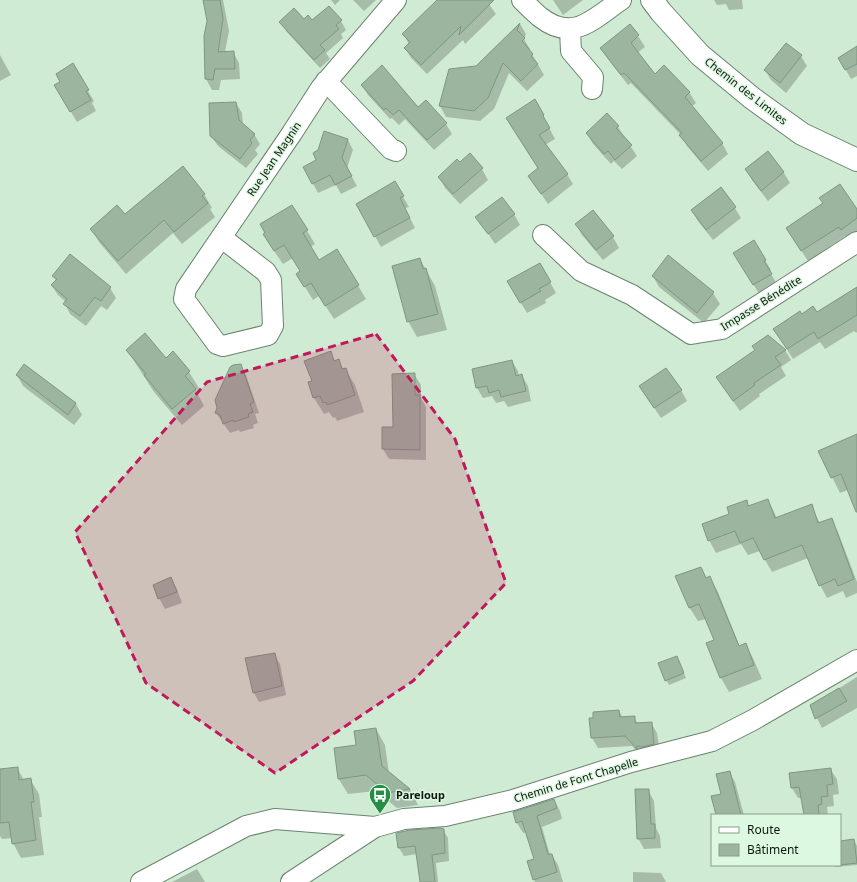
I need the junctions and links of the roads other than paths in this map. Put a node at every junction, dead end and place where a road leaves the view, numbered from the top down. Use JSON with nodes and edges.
{"nodes":[{"id":1,"x":396,"y":0,"type":"edge"},
{"id":2,"x":522,"y":0,"type":"edge"},
{"id":3,"x":621,"y":0,"type":"edge"},
{"id":4,"x":652,"y":0,"type":"edge"},
{"id":5,"x":570,"y":30,"type":"junction"},
{"id":6,"x":326,"y":81,"type":"junction"},
{"id":7,"x":592,"y":89,"type":"dead end"},
{"id":8,"x":396,"y":151,"type":"dead end"},
{"id":9,"x":857,"y":160,"type":"edge"},
{"id":10,"x":543,"y":235,"type":"dead end"},
{"id":11,"x":222,"y":238,"type":"junction"},
{"id":12,"x":857,"y":242,"type":"edge"},
{"id":13,"x":857,"y":660,"type":"edge"},
{"id":14,"x":375,"y":827,"type":"junction"},
{"id":15,"x":141,"y":882,"type":"edge"},
{"id":16,"x":291,"y":882,"type":"edge"}],
"edges":[{"from":1,"to":6,"type":"street","name":"Rue Jean Magnin"},
{"from":2,"to":5,"type":"street"},
{"from":3,"to":5,"type":"street"},
{"from":4,"to":9,"type":"street","name":"Chemin des Limites"},
{"from":5,"to":7,"type":"street"},
{"from":6,"to":8,"type":"street"},
{"from":6,"to":11,"type":"street","name":"Rue Jean Magnin"},
{"from":10,"to":12,"type":"street","name":"Impasse Bénédite"},
{"from":11,"to":11,"type":"street","name":"Rue Jean Magnin"},
{"from":13,"to":14,"type":"street","name":"Chemin de Font Chapelle"},
{"from":14,"to":15,"type":"street"},
{"from":14,"to":16,"type":"street","name":"Chemin de Font Chapelle"}]}
